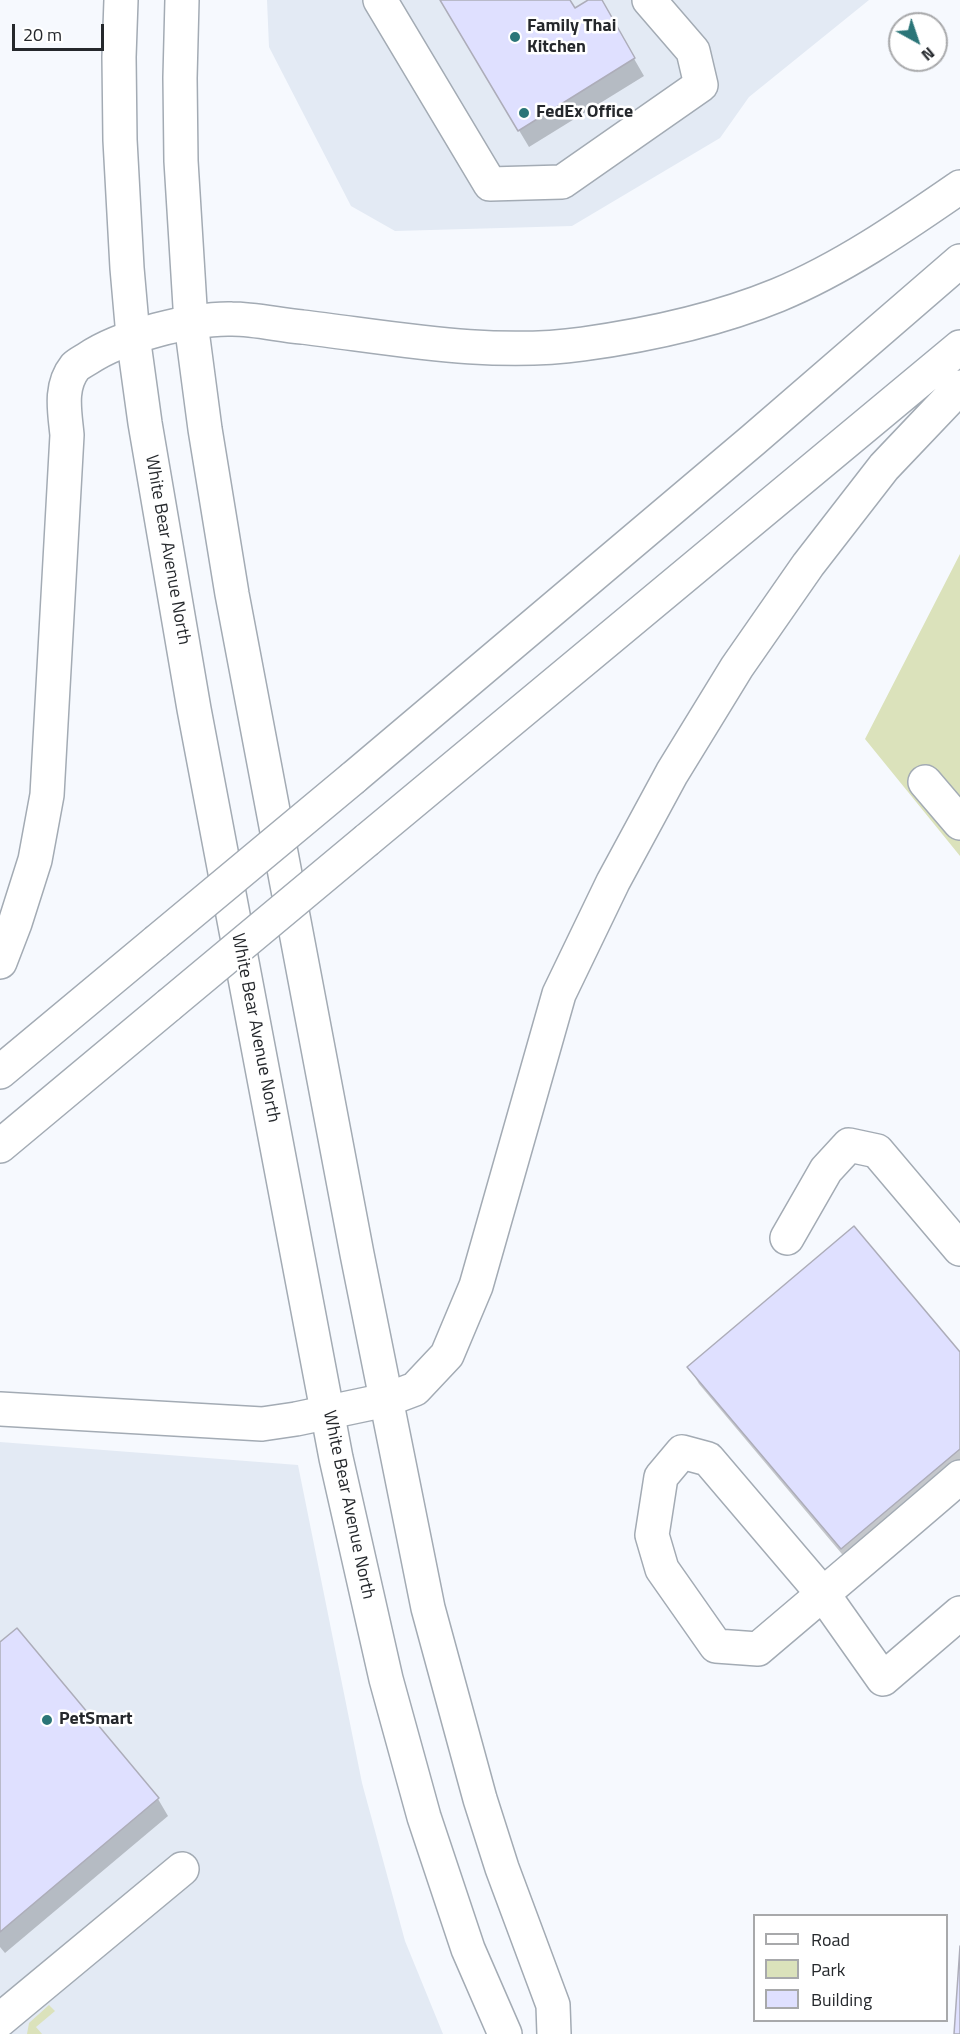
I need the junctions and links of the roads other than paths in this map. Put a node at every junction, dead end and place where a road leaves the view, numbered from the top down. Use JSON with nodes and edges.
{"nodes":[{"id":1,"x":121,"y":0,"type":"edge"},
{"id":2,"x":182,"y":0,"type":"edge"},
{"id":3,"x":380,"y":0,"type":"edge"},
{"id":4,"x":649,"y":0,"type":"edge"},
{"id":5,"x":960,"y":187,"type":"edge"},
{"id":6,"x":960,"y":261,"type":"edge"},
{"id":7,"x":191,"y":323,"type":"junction"},
{"id":8,"x":133,"y":336,"type":"junction"},
{"id":9,"x":960,"y":347,"type":"edge"},
{"id":10,"x":960,"y":387,"type":"edge"},
{"id":11,"x":960,"y":794,"type":"edge"},
{"id":12,"x":960,"y":822,"type":"edge"},
{"id":13,"x":0,"y":962,"type":"edge"},
{"id":14,"x":0,"y":1072,"type":"edge"},
{"id":15,"x":0,"y":1146,"type":"edge"},
{"id":16,"x":787,"y":1238,"type":"dead end"},
{"id":17,"x":960,"y":1249,"type":"edge"},
{"id":18,"x":386,"y":1400,"type":"junction"},
{"id":19,"x":0,"y":1408,"type":"edge"},
{"id":20,"x":328,"y":1413,"type":"junction"},
{"id":21,"x":960,"y":1477,"type":"edge"},
{"id":22,"x":823,"y":1594,"type":"junction"},
{"id":23,"x":960,"y":1613,"type":"edge"},
{"id":24,"x":182,"y":1869,"type":"dead end"},
{"id":25,"x":0,"y":2020,"type":"edge"},
{"id":26,"x":505,"y":2034,"type":"edge"},
{"id":27,"x":554,"y":2034,"type":"edge"}],
"edges":[{"from":1,"to":8,"type":"main road","name":"White Bear Avenue North"},
{"from":2,"to":7,"type":"main road"},
{"from":3,"to":4,"type":"main road"},
{"from":5,"to":7,"type":"main road"},
{"from":6,"to":14,"type":"main road","bridge":true},
{"from":7,"to":8,"type":"main road"},
{"from":7,"to":18,"type":"main road"},
{"from":8,"to":13,"type":"main road"},
{"from":8,"to":20,"type":"main road","name":"White Bear Avenue North"},
{"from":9,"to":15,"type":"main road","bridge":true},
{"from":10,"to":18,"type":"main road"},
{"from":11,"to":12,"type":"main road"},
{"from":16,"to":17,"type":"main road"},
{"from":18,"to":20,"type":"main road"},
{"from":18,"to":27,"type":"main road"},
{"from":19,"to":20,"type":"main road"},
{"from":20,"to":26,"type":"main road","name":"White Bear Avenue North"},
{"from":21,"to":22,"type":"main road"},
{"from":22,"to":22,"type":"main road"},
{"from":22,"to":23,"type":"main road"},
{"from":24,"to":25,"type":"main road"}]}
